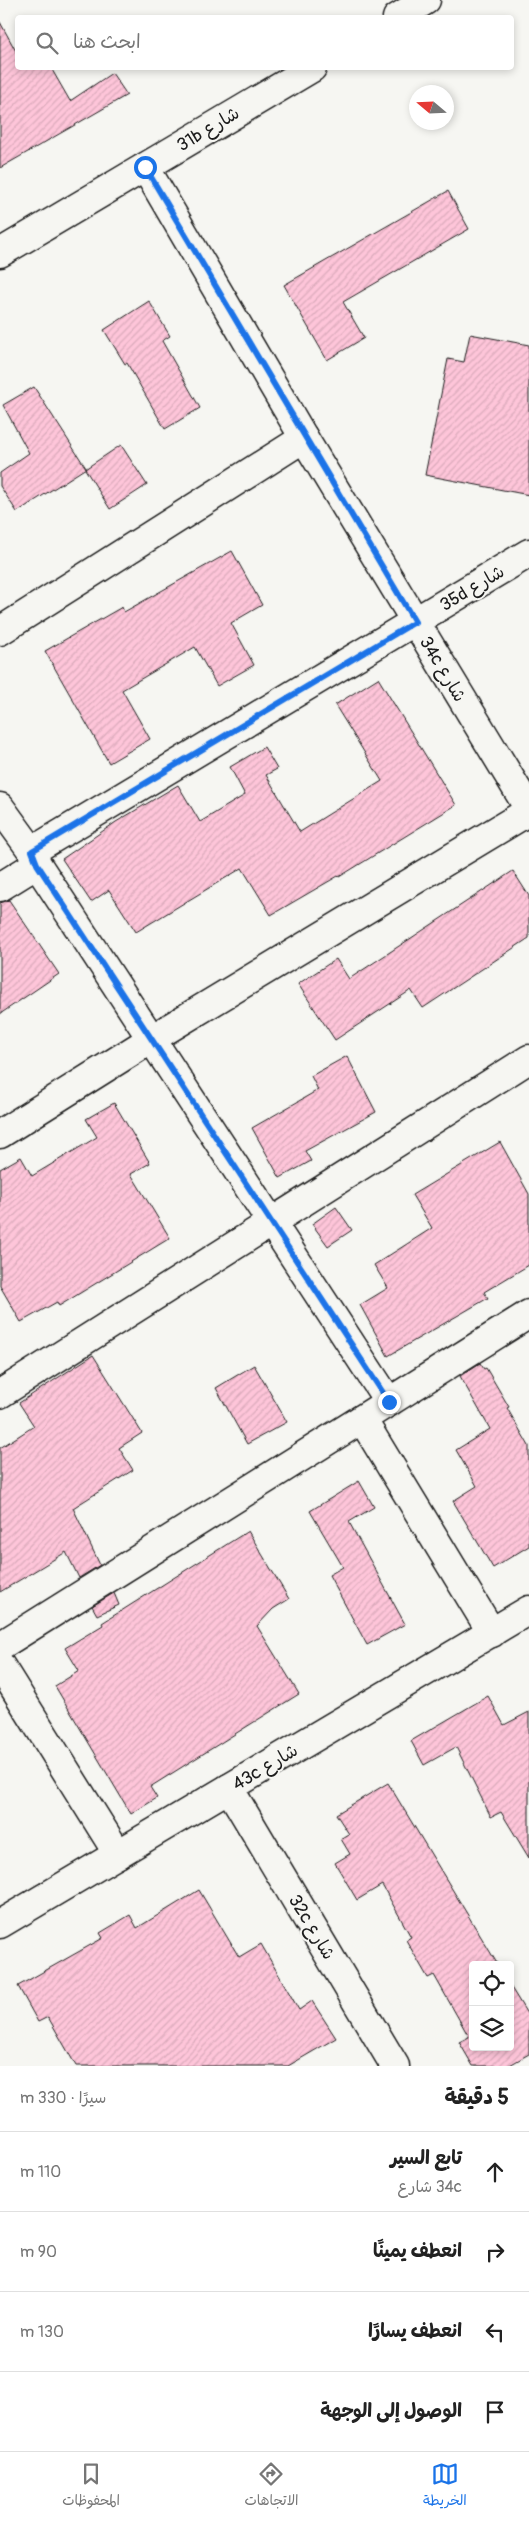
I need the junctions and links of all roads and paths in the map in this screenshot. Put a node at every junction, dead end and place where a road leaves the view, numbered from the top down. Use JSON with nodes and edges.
{"nodes":[{"id":1,"x":426,"y":0,"type":"edge"},
{"id":2,"x":401,"y":15,"type":"edge"},
{"id":3,"x":309,"y":70,"type":"edge"},
{"id":4,"x":145,"y":167,"type":"junction"},
{"id":5,"x":0,"y":252,"type":"edge"},
{"id":6,"x":304,"y":438,"type":"junction"},
{"id":7,"x":529,"y":553,"type":"edge"},
{"id":8,"x":415,"y":622,"type":"junction"},
{"id":9,"x":0,"y":631,"type":"edge"},
{"id":10,"x":0,"y":807,"type":"edge"},
{"id":11,"x":529,"y":810,"type":"edge"},
{"id":12,"x":35,"y":857,"type":"junction"},
{"id":13,"x":0,"y":887,"type":"edge"},
{"id":14,"x":152,"y":1038,"type":"junction"},
{"id":15,"x":529,"y":1059,"type":"edge"},
{"id":16,"x":0,"y":1134,"type":"edge"},
{"id":17,"x":272,"y":1222,"type":"junction"},
{"id":18,"x":529,"y":1314,"type":"edge"},
{"id":19,"x":0,"y":1394,"type":"edge"},
{"id":20,"x":389,"y":1402,"type":"junction"},
{"id":21,"x":362,"y":1419,"type":"junction"},
{"id":22,"x":529,"y":1610,"type":"edge"},
{"id":23,"x":492,"y":1633,"type":"junction"},
{"id":24,"x":0,"y":1646,"type":"edge"},
{"id":25,"x":0,"y":1665,"type":"edge"},
{"id":26,"x":229,"y":1788,"type":"junction"},
{"id":27,"x":118,"y":1854,"type":"junction"},
{"id":28,"x":0,"y":1924,"type":"edge"},
{"id":29,"x":396,"y":2066,"type":"edge"}],
"edges":[{"from":1,"to":2,"type":"street"},
{"from":3,"to":4,"type":"street","name":"31b شارع"},
{"from":4,"to":5,"type":"street","name":"31b شارع"},
{"from":4,"to":6,"type":"street","name":"34c شارع"},
{"from":6,"to":8,"type":"street","name":"34c شارع"},
{"from":6,"to":9,"type":"street"},
{"from":7,"to":8,"type":"street","name":"35d شارع"},
{"from":8,"to":11,"type":"street","name":"34c شارع"},
{"from":8,"to":12,"type":"street","name":"35d شارع"},
{"from":10,"to":12,"type":"street"},
{"from":11,"to":14,"type":"street"},
{"from":12,"to":13,"type":"street","name":"35d شارع"},
{"from":12,"to":14,"type":"street"},
{"from":14,"to":16,"type":"street"},
{"from":14,"to":17,"type":"street"},
{"from":15,"to":17,"type":"street"},
{"from":17,"to":19,"type":"street"},
{"from":17,"to":20,"type":"street"},
{"from":18,"to":20,"type":"street"},
{"from":20,"to":21,"type":"street"},
{"from":21,"to":23,"type":"street"},
{"from":21,"to":24,"type":"street"},
{"from":22,"to":23,"type":"street","name":"43c شارع"},
{"from":23,"to":26,"type":"street","name":"43c شارع"},
{"from":25,"to":27,"type":"street"},
{"from":26,"to":27,"type":"street","name":"43c شارع"},
{"from":26,"to":29,"type":"street","name":"32c شارع"},
{"from":27,"to":28,"type":"street","name":"43c شارع"}]}
